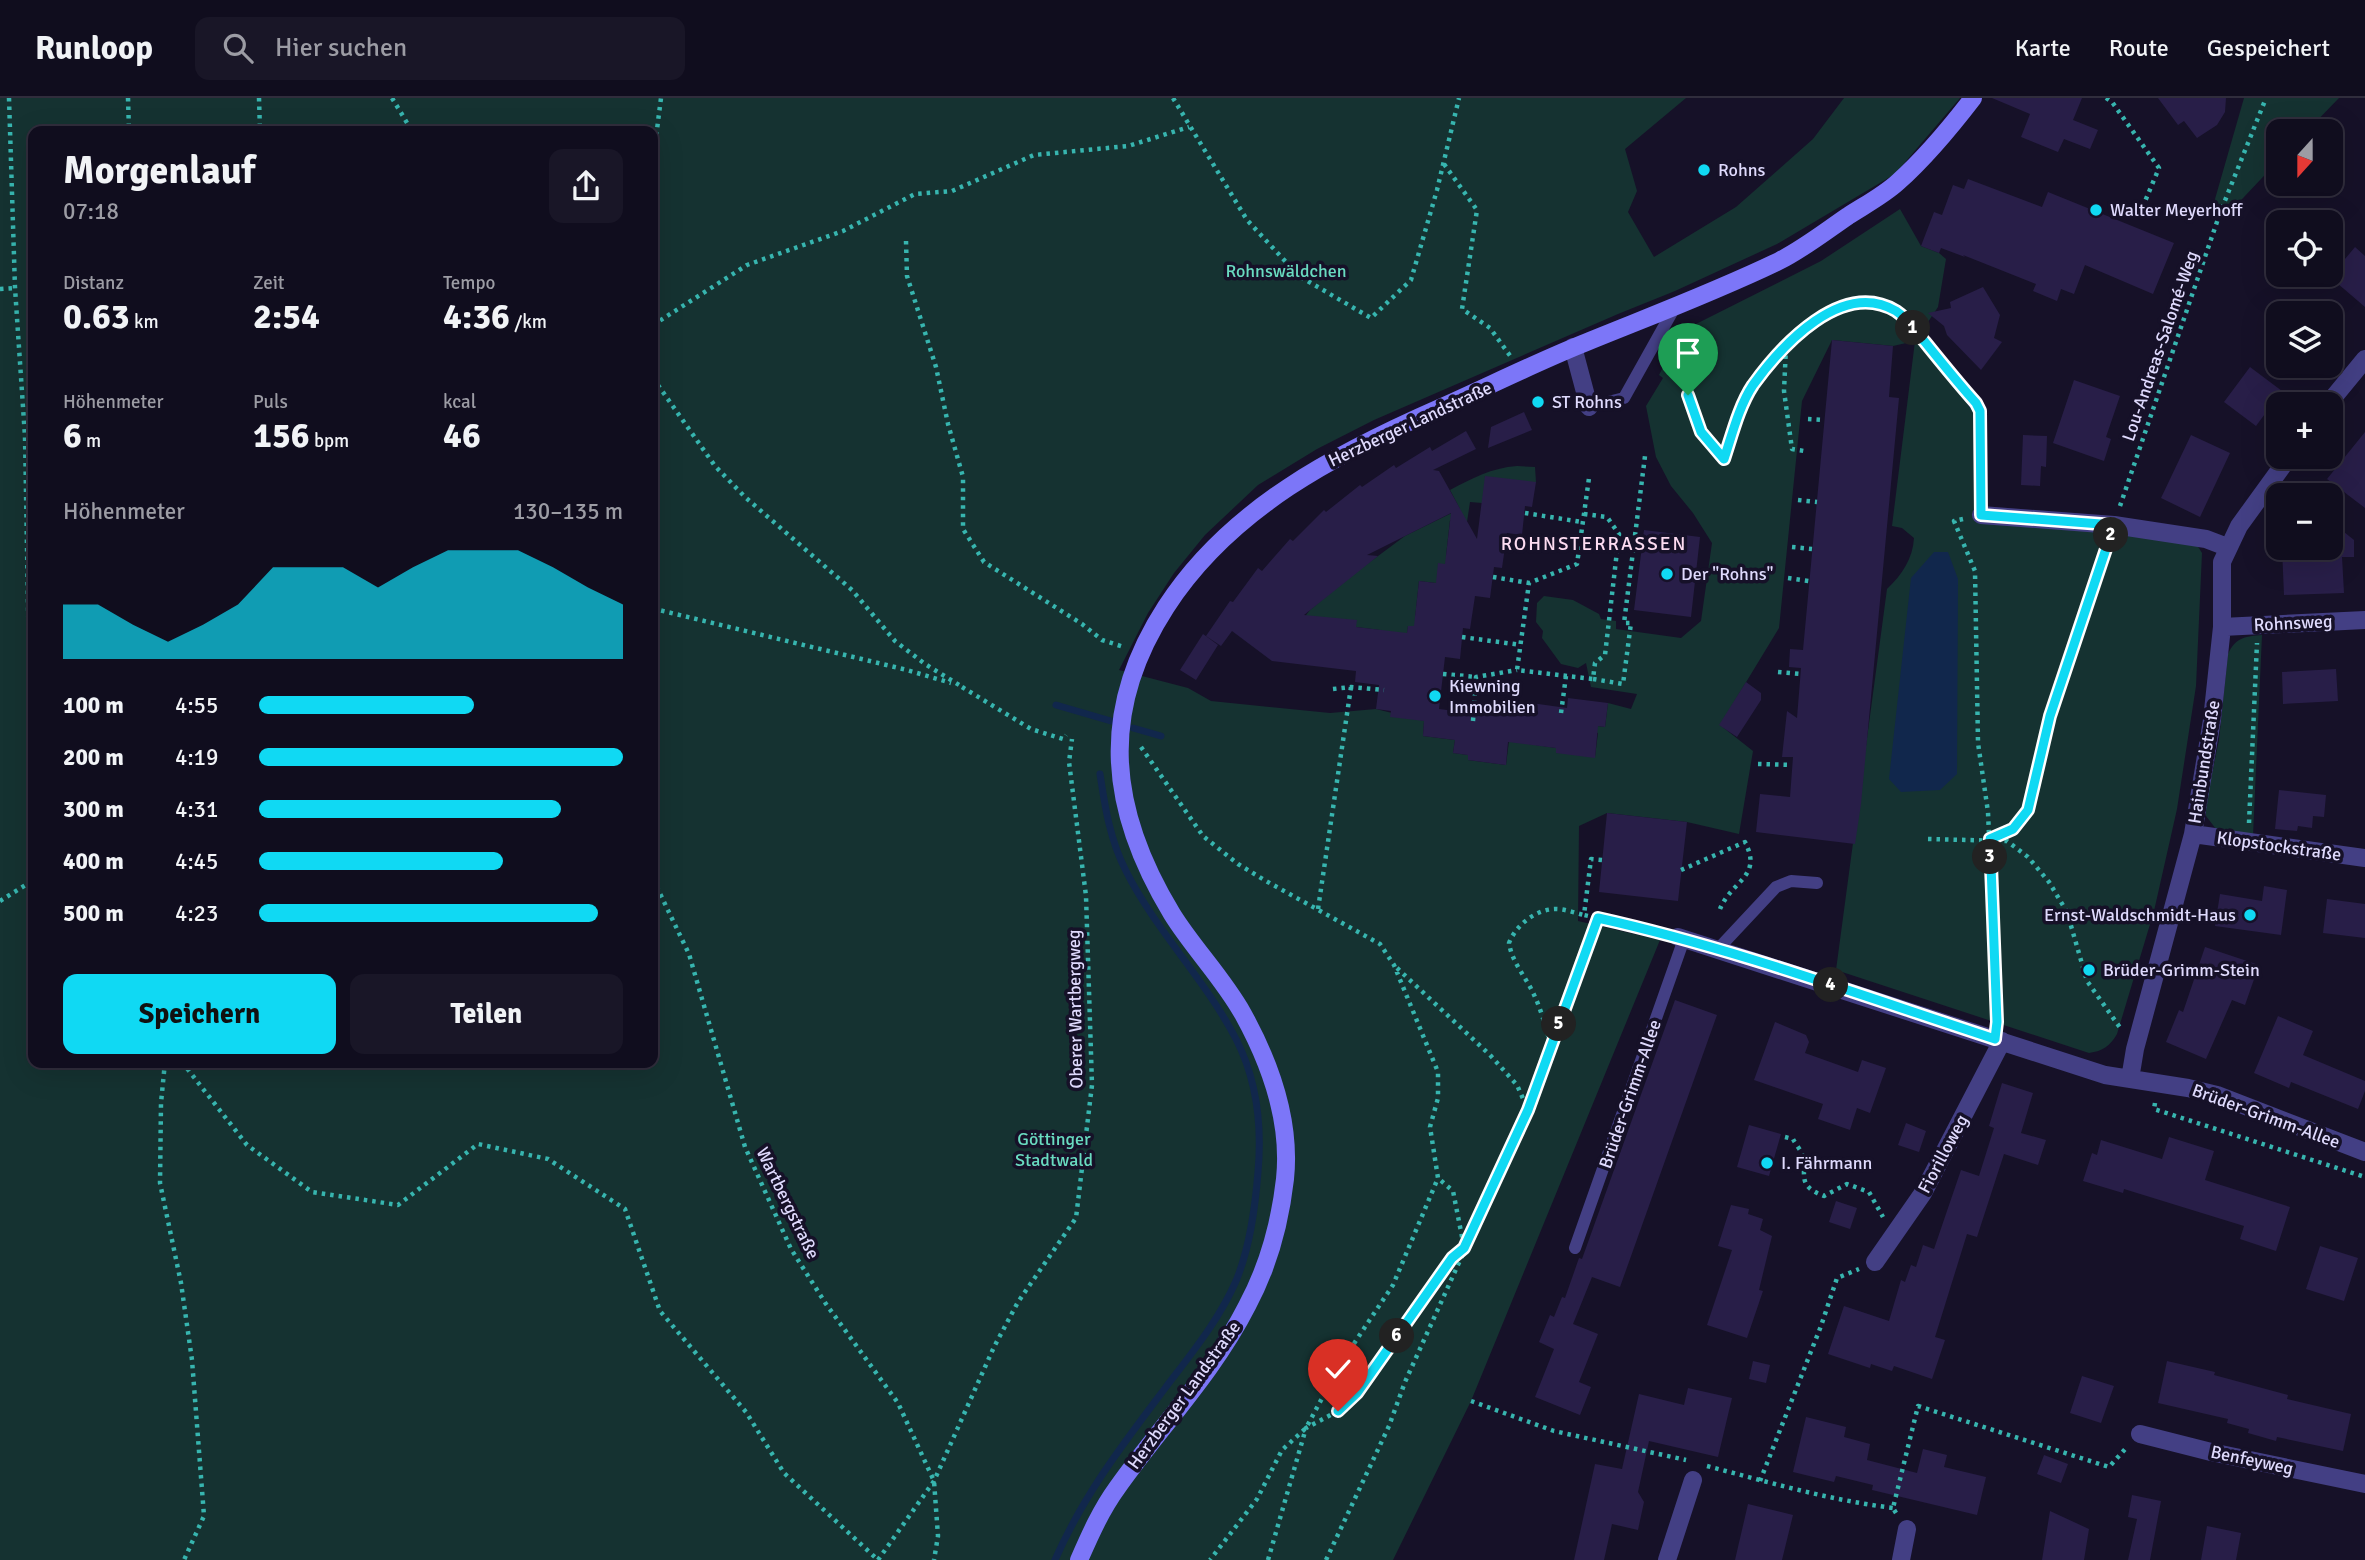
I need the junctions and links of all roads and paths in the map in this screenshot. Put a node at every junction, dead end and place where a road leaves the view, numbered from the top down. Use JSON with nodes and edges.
{"nodes":[{"id":1,"x":9,"y":98,"type":"edge"},
{"id":2,"x":128,"y":98,"type":"edge"},
{"id":3,"x":259,"y":98,"type":"edge"},
{"id":4,"x":392,"y":98,"type":"edge"},
{"id":5,"x":662,"y":98,"type":"edge"},
{"id":6,"x":1173,"y":98,"type":"edge"},
{"id":7,"x":1459,"y":98,"type":"edge"},
{"id":8,"x":1973,"y":98,"type":"edge"},
{"id":9,"x":2106,"y":98,"type":"edge"},
{"id":10,"x":2266,"y":98,"type":"edge"},
{"id":11,"x":129,"y":126,"type":"edge"},
{"id":12,"x":260,"y":126,"type":"edge"},
{"id":13,"x":409,"y":126,"type":"edge"},
{"id":14,"x":658,"y":126,"type":"edge"},
{"id":15,"x":1189,"y":127,"type":"junction"},
{"id":16,"x":1443,"y":163,"type":"junction"},
{"id":17,"x":2138,"y":218,"type":"dead end"},
{"id":18,"x":905,"y":241,"type":"dead end"},
{"id":19,"x":15,"y":288,"type":"junction"},
{"id":20,"x":0,"y":289,"type":"edge"},
{"id":21,"x":1676,"y":305,"type":"junction"},
{"id":22,"x":658,"y":322,"type":"edge"},
{"id":23,"x":1786,"y":345,"type":"junction"},
{"id":24,"x":1573,"y":347,"type":"junction"},
{"id":25,"x":1685,"y":351,"type":"dead end"},
{"id":26,"x":2365,"y":359,"type":"edge"},
{"id":27,"x":1521,"y":372,"type":"junction"},
{"id":28,"x":658,"y":385,"type":"edge"},
{"id":29,"x":2338,"y":392,"type":"edge"},
{"id":30,"x":1967,"y":393,"type":"joint"},
{"id":31,"x":1589,"y":407,"type":"joint"},
{"id":32,"x":1808,"y":419,"type":"dead end"},
{"id":33,"x":1824,"y":420,"type":"dead end"},
{"id":34,"x":1804,"y":451,"type":"dead end"},
{"id":35,"x":1645,"y":456,"type":"dead end"},
{"id":36,"x":2280,"y":469,"type":"edge"},
{"id":37,"x":1589,"y":478,"type":"dead end"},
{"id":38,"x":1798,"y":500,"type":"dead end"},
{"id":39,"x":1816,"y":502,"type":"dead end"},
{"id":40,"x":1525,"y":513,"type":"dead end"},
{"id":41,"x":1584,"y":514,"type":"junction"},
{"id":42,"x":1981,"y":515,"type":"joint"},
{"id":43,"x":1954,"y":521,"type":"dead end"},
{"id":44,"x":1583,"y":522,"type":"junction"},
{"id":45,"x":2114,"y":525,"type":"junction"},
{"id":46,"x":1792,"y":547,"type":"dead end"},
{"id":47,"x":2227,"y":547,"type":"junction"},
{"id":48,"x":1812,"y":549,"type":"dead end"},
{"id":49,"x":1493,"y":577,"type":"dead end"},
{"id":50,"x":1788,"y":578,"type":"dead end"},
{"id":51,"x":1809,"y":581,"type":"dead end"},
{"id":52,"x":1529,"y":583,"type":"junction"},
{"id":53,"x":28,"y":604,"type":"edge"},
{"id":54,"x":658,"y":610,"type":"edge"},
{"id":55,"x":2365,"y":620,"type":"edge"},
{"id":56,"x":2258,"y":625,"type":"junction"},
{"id":57,"x":2221,"y":627,"type":"junction"},
{"id":58,"x":1462,"y":637,"type":"dead end"},
{"id":59,"x":1521,"y":645,"type":"junction"},
{"id":60,"x":1141,"y":652,"type":"junction"},
{"id":61,"x":1517,"y":670,"type":"junction"},
{"id":62,"x":1778,"y":672,"type":"dead end"},
{"id":63,"x":1443,"y":674,"type":"dead end"},
{"id":64,"x":1801,"y":674,"type":"dead end"},
{"id":65,"x":1566,"y":676,"type":"junction"},
{"id":66,"x":1476,"y":677,"type":"junction"},
{"id":67,"x":1593,"y":679,"type":"junction"},
{"id":68,"x":1351,"y":687,"type":"junction"},
{"id":69,"x":964,"y":688,"type":"junction"},
{"id":70,"x":1333,"y":689,"type":"dead end"},
{"id":71,"x":1384,"y":690,"type":"dead end"},
{"id":72,"x":1561,"y":713,"type":"dead end"},
{"id":73,"x":1473,"y":721,"type":"dead end"},
{"id":74,"x":1066,"y":735,"type":"dead end"},
{"id":75,"x":1072,"y":740,"type":"dead end"},
{"id":76,"x":1141,"y":748,"type":"dead end"},
{"id":77,"x":1758,"y":764,"type":"dead end"},
{"id":78,"x":1792,"y":765,"type":"dead end"},
{"id":79,"x":2193,"y":834,"type":"junction"},
{"id":80,"x":1928,"y":839,"type":"dead end"},
{"id":81,"x":1990,"y":839,"type":"junction"},
{"id":82,"x":2248,"y":842,"type":"junction"},
{"id":83,"x":2365,"y":858,"type":"edge"},
{"id":84,"x":1602,"y":860,"type":"dead end"},
{"id":85,"x":1681,"y":870,"type":"dead end"},
{"id":86,"x":1817,"y":883,"type":"dead end"},
{"id":87,"x":28,"y":884,"type":"edge"},
{"id":88,"x":658,"y":889,"type":"edge"},
{"id":89,"x":0,"y":901,"type":"edge"},
{"id":90,"x":1318,"y":909,"type":"junction"},
{"id":91,"x":1720,"y":909,"type":"dead end"},
{"id":92,"x":1584,"y":915,"type":"junction"},
{"id":93,"x":1598,"y":918,"type":"junction"},
{"id":94,"x":1681,"y":938,"type":"junction"},
{"id":95,"x":1719,"y":948,"type":"junction"},
{"id":96,"x":1394,"y":965,"type":"junction"},
{"id":97,"x":1999,"y":1040,"type":"junction"},
{"id":98,"x":1551,"y":1045,"type":"junction"},
{"id":99,"x":2136,"y":1049,"type":"junction"},
{"id":100,"x":164,"y":1068,"type":"edge"},
{"id":101,"x":187,"y":1068,"type":"edge"},
{"id":102,"x":2130,"y":1079,"type":"junction"},
{"id":103,"x":2158,"y":1085,"type":"junction"},
{"id":104,"x":1528,"y":1110,"type":"junction"},
{"id":105,"x":1786,"y":1137,"type":"dead end"},
{"id":106,"x":2365,"y":1152,"type":"edge"},
{"id":107,"x":2365,"y":1177,"type":"edge"},
{"id":108,"x":1438,"y":1178,"type":"junction"},
{"id":109,"x":1894,"y":1236,"type":"junction"},
{"id":110,"x":1464,"y":1248,"type":"junction"},
{"id":111,"x":1575,"y":1248,"type":"dead end"},
{"id":112,"x":1875,"y":1262,"type":"joint"},
{"id":113,"x":1472,"y":1401,"type":"dead end"},
{"id":114,"x":1306,"y":1428,"type":"junction"},
{"id":115,"x":2140,"y":1434,"type":"joint"},
{"id":116,"x":1686,"y":1460,"type":"dead end"},
{"id":117,"x":1695,"y":1472,"type":"joint"},
{"id":118,"x":934,"y":1481,"type":"junction"},
{"id":119,"x":1760,"y":1481,"type":"junction"},
{"id":120,"x":2365,"y":1484,"type":"edge"},
{"id":121,"x":1893,"y":1508,"type":"junction"},
{"id":122,"x":1907,"y":1529,"type":"joint"},
{"id":123,"x":184,"y":1560,"type":"edge"},
{"id":124,"x":878,"y":1560,"type":"edge"},
{"id":125,"x":934,"y":1560,"type":"edge"},
{"id":126,"x":1079,"y":1560,"type":"edge"},
{"id":127,"x":1210,"y":1560,"type":"edge"},
{"id":128,"x":1268,"y":1560,"type":"edge"},
{"id":129,"x":1326,"y":1560,"type":"edge"},
{"id":130,"x":1667,"y":1560,"type":"edge"},
{"id":131,"x":1901,"y":1560,"type":"edge"}],
"edges":[{"from":1,"to":19,"type":"path"},
{"from":2,"to":11,"type":"path"},
{"from":3,"to":12,"type":"path"},
{"from":4,"to":13,"type":"path"},
{"from":5,"to":14,"type":"path"},
{"from":6,"to":15,"type":"path"},
{"from":7,"to":16,"type":"path"},
{"from":8,"to":21,"type":"street","name":"Herzberger Landstraße"},
{"from":9,"to":17,"type":"path"},
{"from":10,"to":45,"type":"path","name":"Lou-Andreas-Salomé-Weg"},
{"from":15,"to":16,"type":"path"},
{"from":15,"to":22,"type":"path"},
{"from":16,"to":27,"type":"path"},
{"from":18,"to":60,"type":"path"},
{"from":19,"to":20,"type":"path"},
{"from":19,"to":53,"type":"path"},
{"from":21,"to":24,"type":"street","name":"Herzberger Landstraße"},
{"from":21,"to":31,"type":"lane"},
{"from":23,"to":25,"type":"path"},
{"from":23,"to":30,"type":"path"},
{"from":23,"to":34,"type":"path"},
{"from":24,"to":27,"type":"street","name":"Herzberger Landstraße"},
{"from":24,"to":31,"type":"street"},
{"from":26,"to":29,"type":"street"},
{"from":27,"to":60,"type":"street","name":"Herzberger Landstraße"},
{"from":28,"to":69,"type":"path"},
{"from":30,"to":42,"type":"lane"},
{"from":32,"to":33,"type":"path"},
{"from":35,"to":67,"type":"path"},
{"from":36,"to":47,"type":"street","name":"Hainbundstraße"},
{"from":37,"to":41,"type":"path"},
{"from":38,"to":39,"type":"path"},
{"from":40,"to":44,"type":"path"},
{"from":41,"to":44,"type":"path"},
{"from":41,"to":67,"type":"path"},
{"from":42,"to":45,"type":"street"},
{"from":43,"to":81,"type":"path"},
{"from":44,"to":52,"type":"path"},
{"from":45,"to":47,"type":"street"},
{"from":45,"to":81,"type":"path","name":"Lou-Andreas-Salomé-Weg"},
{"from":46,"to":48,"type":"path"},
{"from":47,"to":57,"type":"street","name":"Hainbundstraße"},
{"from":49,"to":52,"type":"path"},
{"from":50,"to":51,"type":"path"},
{"from":52,"to":59,"type":"path"},
{"from":54,"to":69,"type":"path"},
{"from":55,"to":56,"type":"street","name":"Rohnsweg"},
{"from":56,"to":57,"type":"street","name":"Rohnsweg"},
{"from":56,"to":82,"type":"path"},
{"from":57,"to":79,"type":"street","name":"Hainbundstraße"},
{"from":58,"to":59,"type":"path"},
{"from":59,"to":61,"type":"path"},
{"from":60,"to":126,"type":"street","name":"Herzberger Landstraße"},
{"from":61,"to":65,"type":"path"},
{"from":61,"to":66,"type":"path"},
{"from":62,"to":64,"type":"path"},
{"from":63,"to":66,"type":"path"},
{"from":65,"to":67,"type":"path"},
{"from":65,"to":72,"type":"path"},
{"from":66,"to":73,"type":"path"},
{"from":68,"to":70,"type":"path"},
{"from":68,"to":71,"type":"path"},
{"from":68,"to":90,"type":"path"},
{"from":69,"to":74,"type":"path"},
{"from":75,"to":118,"type":"path","name":"Oberer Wartbergweg"},
{"from":76,"to":90,"type":"path"},
{"from":77,"to":78,"type":"path"},
{"from":79,"to":82,"type":"street","name":"Klopstockstraße"},
{"from":79,"to":99,"type":"street","name":"Hainbundstraße"},
{"from":80,"to":81,"type":"path"},
{"from":81,"to":97,"type":"path"},
{"from":81,"to":99,"type":"path"},
{"from":82,"to":83,"type":"street","name":"Klopstockstraße"},
{"from":84,"to":92,"type":"path"},
{"from":85,"to":91,"type":"path"},
{"from":86,"to":95,"type":"lane"},
{"from":87,"to":89,"type":"path"},
{"from":88,"to":118,"type":"path","name":"Wartbergstraße"},
{"from":90,"to":96,"type":"path"},
{"from":92,"to":93,"type":"path"},
{"from":92,"to":98,"type":"path"},
{"from":93,"to":94,"type":"path"},
{"from":93,"to":98,"type":"path"},
{"from":94,"to":95,"type":"street","name":"Brüder-Grimm-Allee"},
{"from":94,"to":111,"type":"lane","name":"Brüder-Grimm-Allee"},
{"from":95,"to":97,"type":"street","name":"Brüder-Grimm-Allee"},
{"from":96,"to":104,"type":"path"},
{"from":96,"to":108,"type":"path"},
{"from":97,"to":102,"type":"street","name":"Brüder-Grimm-Allee"},
{"from":97,"to":109,"type":"street","name":"Fiorilloweg"},
{"from":98,"to":104,"type":"path"},
{"from":99,"to":102,"type":"street","name":"Hainbundstraße"},
{"from":100,"to":123,"type":"path"},
{"from":101,"to":124,"type":"path"},
{"from":102,"to":103,"type":"street","name":"Brüder-Grimm-Allee"},
{"from":103,"to":106,"type":"street","name":"Brüder-Grimm-Allee"},
{"from":103,"to":107,"type":"path"},
{"from":104,"to":110,"type":"path"},
{"from":105,"to":109,"type":"path"},
{"from":108,"to":110,"type":"path"},
{"from":108,"to":114,"type":"path"},
{"from":109,"to":112,"type":"street","name":"Fiorilloweg"},
{"from":110,"to":114,"type":"path"},
{"from":110,"to":129,"type":"path"},
{"from":112,"to":119,"type":"path"},
{"from":113,"to":116,"type":"path"},
{"from":114,"to":127,"type":"path"},
{"from":114,"to":128,"type":"path"},
{"from":115,"to":120,"type":"street","name":"Benfeyweg"},
{"from":115,"to":121,"type":"path"},
{"from":117,"to":119,"type":"path"},
{"from":117,"to":130,"type":"street"},
{"from":118,"to":124,"type":"path","name":"Oberer Wartbergweg"},
{"from":118,"to":125,"type":"path","name":"Wartbergstraße"},
{"from":119,"to":121,"type":"path"},
{"from":121,"to":122,"type":"path"},
{"from":122,"to":131,"type":"street"}]}
